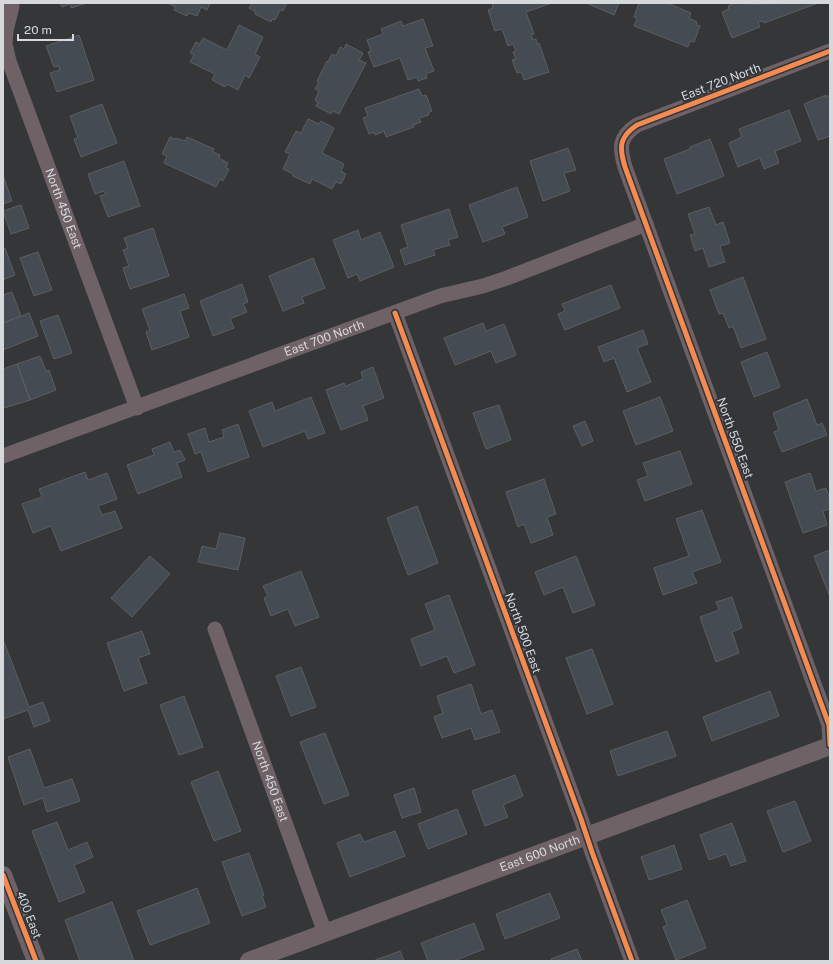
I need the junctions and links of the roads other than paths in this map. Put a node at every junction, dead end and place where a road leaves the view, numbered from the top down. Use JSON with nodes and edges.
{"nodes":[{"id":1,"x":7,"y":5,"type":"edge"},
{"id":2,"x":830,"y":51,"type":"edge"},
{"id":3,"x":623,"y":139,"type":"joint"},
{"id":4,"x":646,"y":224,"type":"junction"},
{"id":5,"x":395,"y":312,"type":"junction"},
{"id":6,"x":137,"y":408,"type":"junction"},
{"id":7,"x":3,"y":456,"type":"edge"},
{"id":8,"x":216,"y":629,"type":"dead end"},
{"id":9,"x":830,"y":745,"type":"edge"},
{"id":10,"x":586,"y":837,"type":"junction"},
{"id":11,"x":3,"y":876,"type":"edge"},
{"id":12,"x":325,"y":932,"type":"junction"},
{"id":13,"x":36,"y":961,"type":"edge"},
{"id":14,"x":249,"y":961,"type":"edge"},
{"id":15,"x":632,"y":961,"type":"edge"}],
"edges":[{"from":1,"to":6,"type":"street","name":"North 450 East"},
{"from":2,"to":3,"type":"street","name":"East 720 North"},
{"from":3,"to":4,"type":"street","name":"North 550 East"},
{"from":4,"to":5,"type":"street","name":"East 700 North"},
{"from":4,"to":9,"type":"street","name":"North 550 East"},
{"from":5,"to":6,"type":"street","name":"East 700 North"},
{"from":5,"to":10,"type":"street","name":"North 500 East"},
{"from":6,"to":7,"type":"street","name":"East 700 North"},
{"from":8,"to":12,"type":"street","name":"North 450 East"},
{"from":9,"to":10,"type":"street","name":"East 600 North"},
{"from":10,"to":12,"type":"street","name":"East 600 North"},
{"from":10,"to":15,"type":"street","name":"North 500 East"},
{"from":11,"to":13,"type":"street","name":"400 East"},
{"from":12,"to":14,"type":"street","name":"East 600 North"}]}
